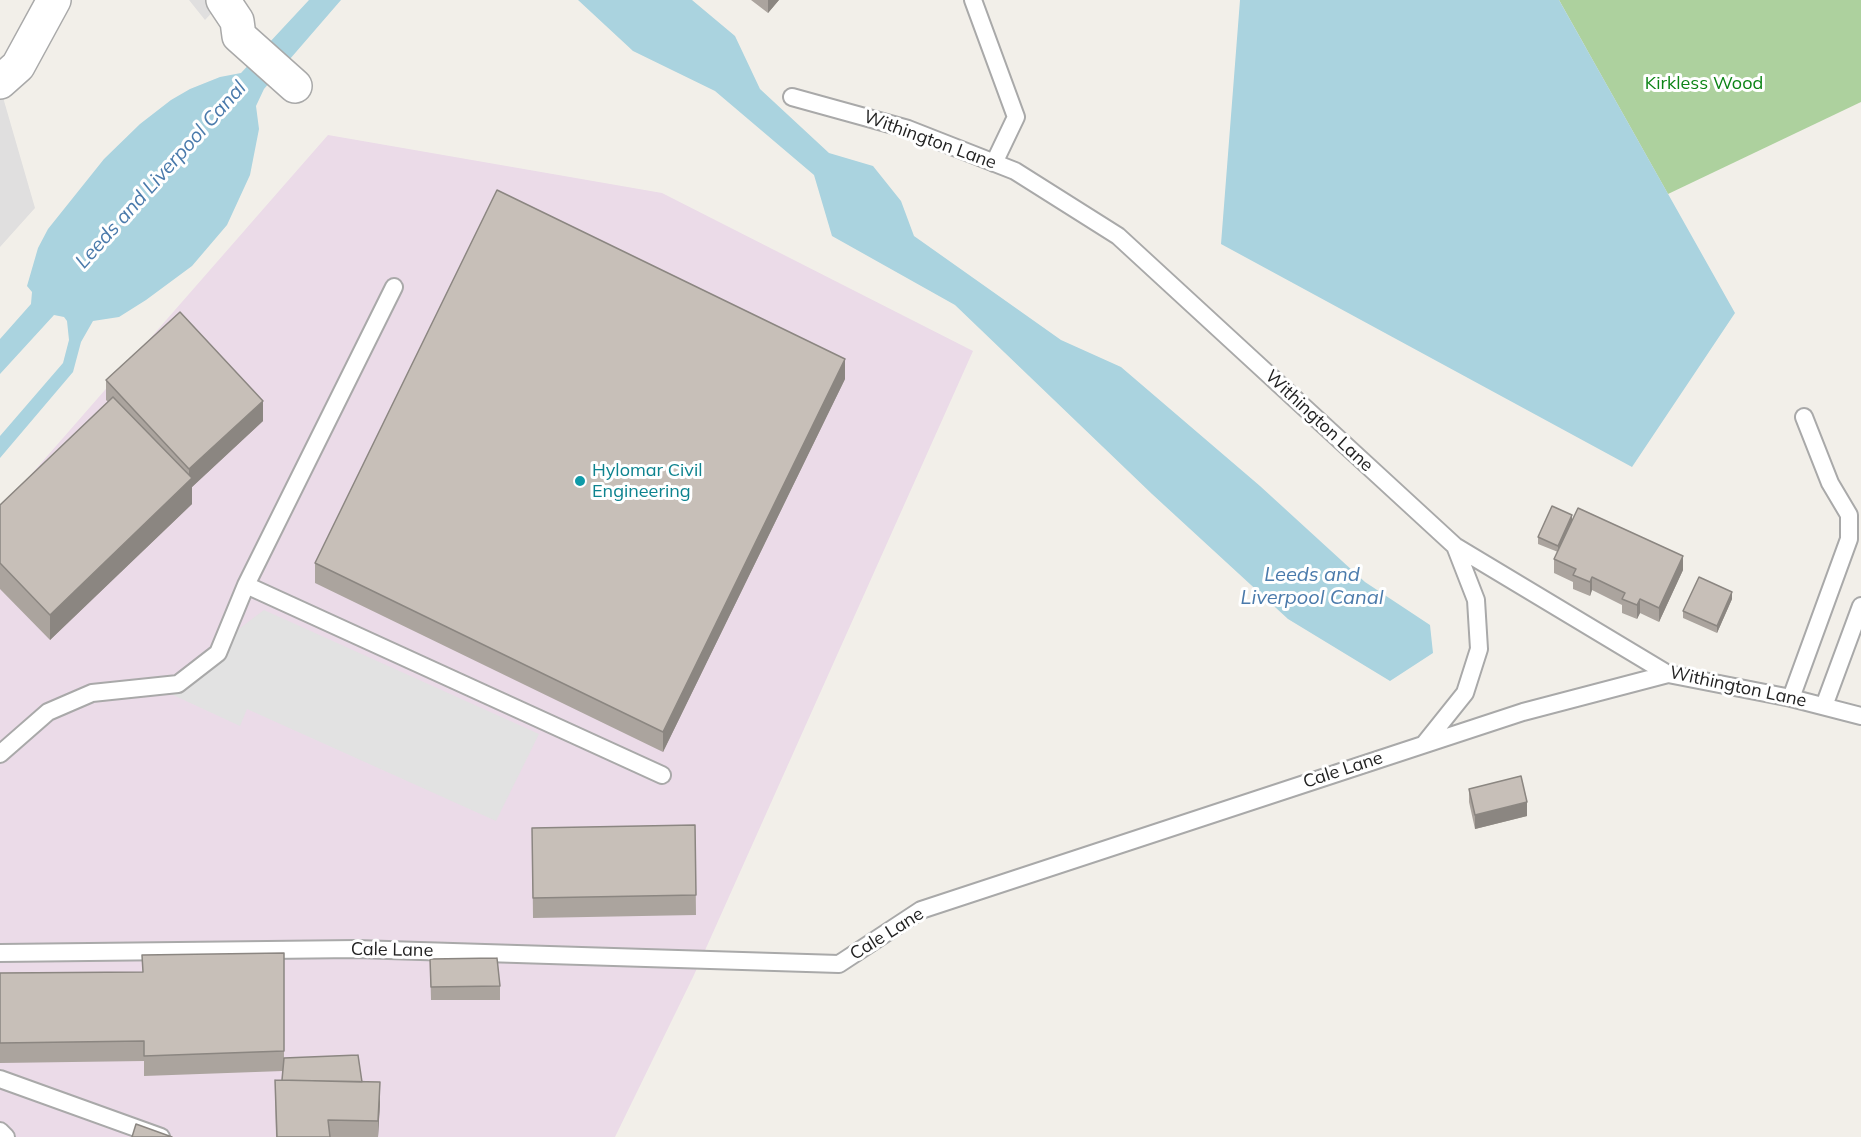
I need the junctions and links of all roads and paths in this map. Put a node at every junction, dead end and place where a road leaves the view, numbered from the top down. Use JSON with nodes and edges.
{"nodes":[{"id":1,"x":54,"y":0,"type":"edge"},
{"id":2,"x":223,"y":0,"type":"edge"},
{"id":3,"x":973,"y":0,"type":"edge"},
{"id":4,"x":0,"y":82,"type":"edge"},
{"id":5,"x":295,"y":86,"type":"dead end"},
{"id":6,"x":792,"y":97,"type":"dead end"},
{"id":7,"x":994,"y":163,"type":"junction"},
{"id":8,"x":394,"y":287,"type":"dead end"},
{"id":9,"x":1804,"y":417,"type":"dead end"},
{"id":10,"x":1455,"y":546,"type":"junction"},
{"id":11,"x":246,"y":585,"type":"junction"},
{"id":12,"x":1861,"y":606,"type":"edge"},
{"id":13,"x":1668,"y":674,"type":"junction"},
{"id":14,"x":1791,"y":698,"type":"junction"},
{"id":15,"x":1824,"y":706,"type":"junction"},
{"id":16,"x":1861,"y":716,"type":"edge"},
{"id":17,"x":1425,"y":743,"type":"junction"},
{"id":18,"x":0,"y":754,"type":"edge"},
{"id":19,"x":662,"y":775,"type":"dead end"},
{"id":20,"x":0,"y":953,"type":"edge"},
{"id":21,"x":0,"y":1079,"type":"edge"},
{"id":22,"x":0,"y":1131,"type":"edge"},
{"id":23,"x":6,"y":1137,"type":"edge"},
{"id":24,"x":161,"y":1137,"type":"edge"}],
"edges":[{"from":1,"to":4,"type":"street"},
{"from":2,"to":5,"type":"street"},
{"from":3,"to":7,"type":"lane"},
{"from":6,"to":7,"type":"lane","name":"Withington Lane"},
{"from":7,"to":10,"type":"lane","name":"Withington Lane"},
{"from":8,"to":11,"type":"lane"},
{"from":9,"to":14,"type":"lane"},
{"from":10,"to":13,"type":"lane","name":"Withington Lane"},
{"from":10,"to":17,"type":"lane"},
{"from":11,"to":18,"type":"lane"},
{"from":11,"to":19,"type":"lane"},
{"from":12,"to":15,"type":"lane"},
{"from":13,"to":14,"type":"lane","name":"Withington Lane"},
{"from":13,"to":17,"type":"lane","name":"Cale Lane"},
{"from":14,"to":15,"type":"lane","name":"Withington Lane"},
{"from":15,"to":16,"type":"lane","name":"Withington Lane"},
{"from":17,"to":20,"type":"lane","name":"Cale Lane"},
{"from":21,"to":24,"type":"lane"},
{"from":22,"to":23,"type":"lane"}]}
